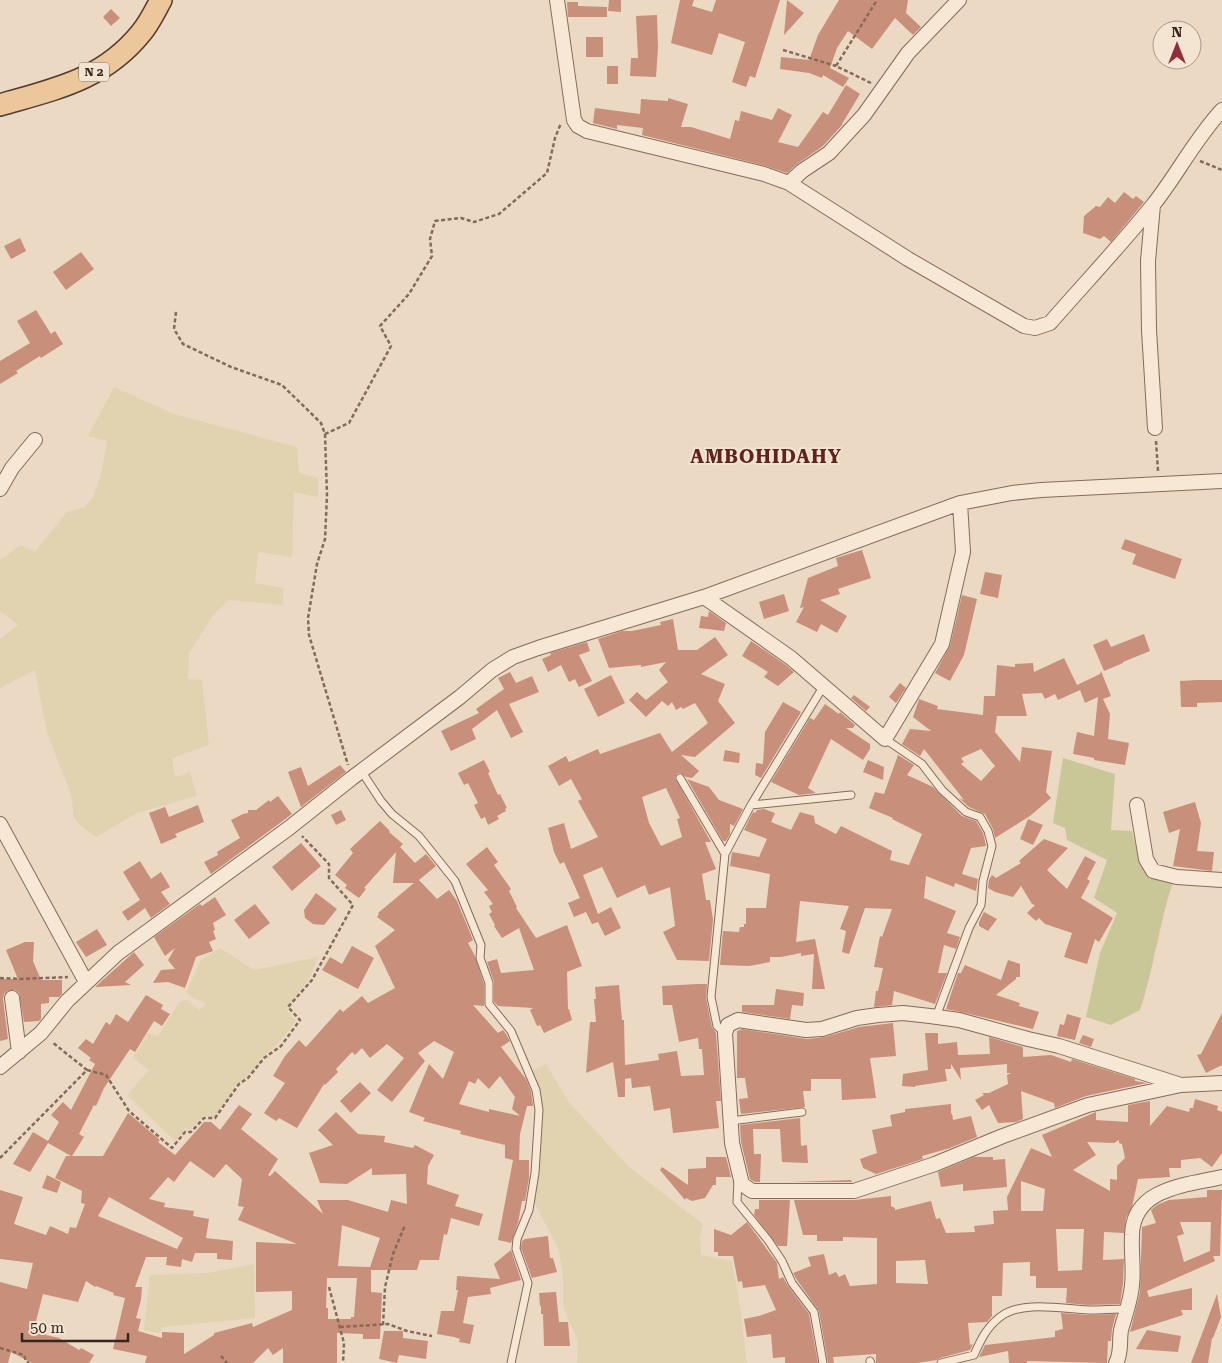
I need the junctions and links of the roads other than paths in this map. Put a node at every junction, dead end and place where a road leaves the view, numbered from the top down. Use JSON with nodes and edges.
{"nodes":[{"id":1,"x":161,"y":0,"type":"edge"},
{"id":2,"x":557,"y":0,"type":"edge"},
{"id":3,"x":959,"y":0,"type":"edge"},
{"id":4,"x":0,"y":105,"type":"edge"},
{"id":5,"x":1222,"y":110,"type":"edge"},
{"id":6,"x":789,"y":183,"type":"junction"},
{"id":7,"x":1153,"y":205,"type":"junction"},
{"id":8,"x":1154,"y":428,"type":"road end"},
{"id":9,"x":35,"y":440,"type":"dead end"},
{"id":10,"x":1222,"y":481,"type":"edge"},
{"id":11,"x":0,"y":489,"type":"edge"},
{"id":12,"x":960,"y":503,"type":"junction"},
{"id":13,"x":704,"y":597,"type":"junction"},
{"id":14,"x":823,"y":687,"type":"junction"},
{"id":15,"x":885,"y":740,"type":"junction"},
{"id":16,"x":357,"y":775,"type":"junction"},
{"id":17,"x":680,"y":778,"type":"dead end"},
{"id":18,"x":851,"y":795,"type":"dead end"},
{"id":19,"x":751,"y":805,"type":"junction"},
{"id":20,"x":1137,"y":805,"type":"dead end"},
{"id":21,"x":0,"y":824,"type":"edge"},
{"id":22,"x":725,"y":854,"type":"junction"},
{"id":23,"x":1222,"y":880,"type":"edge"},
{"id":24,"x":84,"y":979,"type":"junction"},
{"id":25,"x":12,"y":998,"type":"dead end"},
{"id":26,"x":936,"y":1017,"type":"junction"},
{"id":27,"x":725,"y":1033,"type":"junction"},
{"id":28,"x":19,"y":1052,"type":"junction"},
{"id":29,"x":0,"y":1067,"type":"edge"},
{"id":30,"x":1222,"y":1083,"type":"edge"},
{"id":31,"x":1181,"y":1085,"type":"junction"},
{"id":32,"x":802,"y":1112,"type":"dead end"},
{"id":33,"x":731,"y":1121,"type":"junction"},
{"id":34,"x":738,"y":1173,"type":"junction"},
{"id":35,"x":1222,"y":1177,"type":"edge"},
{"id":36,"x":1127,"y":1309,"type":"junction"},
{"id":37,"x":511,"y":1363,"type":"edge"},
{"id":38,"x":824,"y":1363,"type":"edge"},
{"id":39,"x":941,"y":1363,"type":"edge"},
{"id":40,"x":1116,"y":1363,"type":"edge"}],
"edges":[{"from":1,"to":4,"type":"main road","number":"N 2"},
{"from":2,"to":6,"type":"street"},
{"from":3,"to":6,"type":"street"},
{"from":5,"to":7,"type":"street"},
{"from":6,"to":7,"type":"street"},
{"from":7,"to":8,"type":"street"},
{"from":9,"to":11,"type":"street"},
{"from":10,"to":12,"type":"street"},
{"from":12,"to":13,"type":"street"},
{"from":12,"to":15,"type":"street"},
{"from":13,"to":14,"type":"street"},
{"from":13,"to":16,"type":"street"},
{"from":14,"to":15,"type":"street"},
{"from":14,"to":19,"type":"lane"},
{"from":15,"to":26,"type":"lane"},
{"from":16,"to":24,"type":"street"},
{"from":16,"to":37,"type":"lane"},
{"from":17,"to":22,"type":"lane"},
{"from":18,"to":19,"type":"lane"},
{"from":19,"to":22,"type":"lane"},
{"from":20,"to":23,"type":"street"},
{"from":21,"to":24,"type":"street"},
{"from":22,"to":27,"type":"lane"},
{"from":24,"to":28,"type":"street"},
{"from":25,"to":28,"type":"street"},
{"from":26,"to":27,"type":"street"},
{"from":26,"to":31,"type":"street"},
{"from":27,"to":33,"type":"street"},
{"from":28,"to":29,"type":"street"},
{"from":30,"to":31,"type":"street"},
{"from":31,"to":34,"type":"street"},
{"from":32,"to":33,"type":"lane"},
{"from":33,"to":34,"type":"street"},
{"from":34,"to":38,"type":"lane"},
{"from":35,"to":36,"type":"street"},
{"from":36,"to":39,"type":"lane"},
{"from":36,"to":40,"type":"street"}]}
